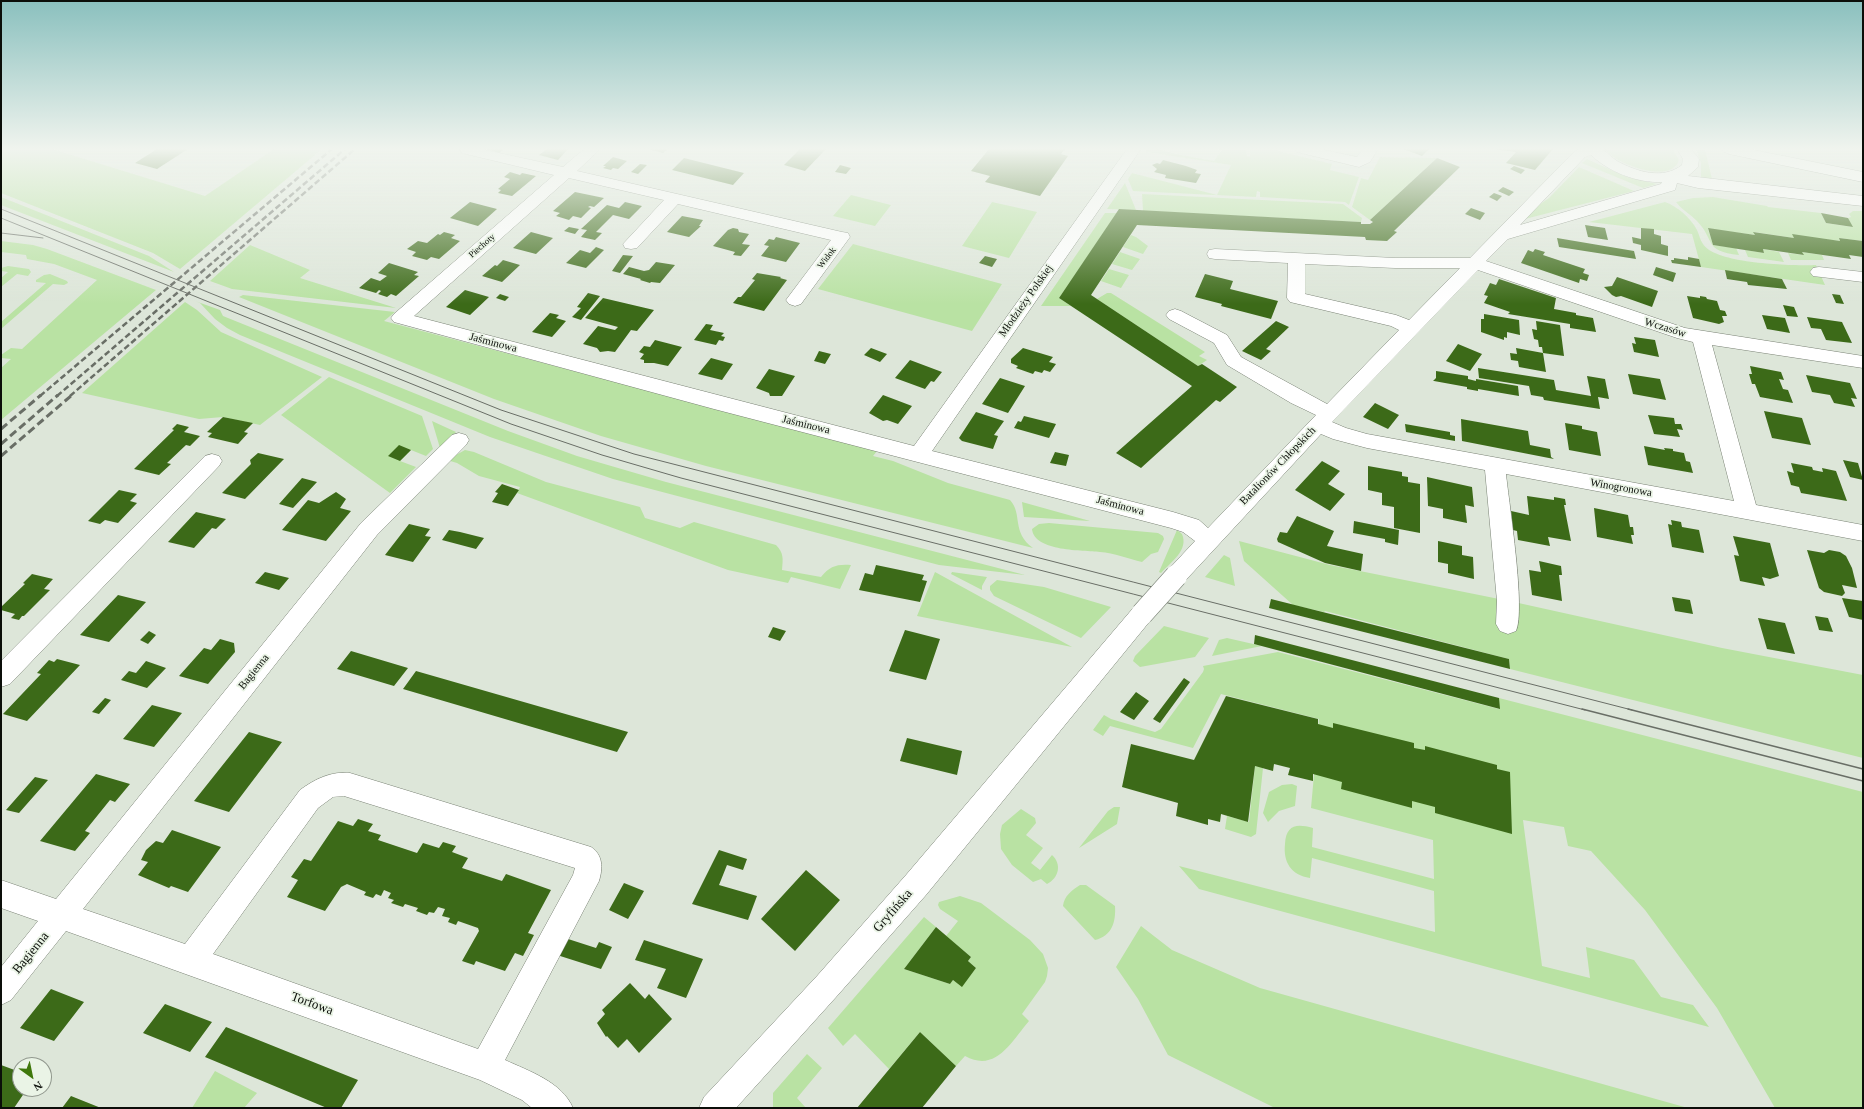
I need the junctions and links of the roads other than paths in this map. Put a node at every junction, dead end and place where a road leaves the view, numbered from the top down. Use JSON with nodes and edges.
{"nodes":[{"id":1,"x":533,"y":201,"type":"edge"},
{"id":2,"x":672,"y":201,"type":"edge"},
{"id":3,"x":687,"y":201,"type":"edge"},
{"id":4,"x":1098,"y":201,"type":"edge"},
{"id":5,"x":1533,"y":201,"type":"edge"},
{"id":6,"x":1621,"y":201,"type":"edge"},
{"id":7,"x":1502,"y":235,"type":"junction"},
{"id":8,"x":631,"y":244,"type":"dead end"},
{"id":9,"x":1215,"y":254,"type":"dead end"},
{"id":10,"x":1297,"y":258,"type":"junction"},
{"id":11,"x":1475,"y":262,"type":"junction"},
{"id":12,"x":1819,"y":272,"type":"dead end"},
{"id":13,"x":1863,"y":277,"type":"edge"},
{"id":14,"x":795,"y":300,"type":"dead end"},
{"id":15,"x":1175,"y":315,"type":"dead end"},
{"id":16,"x":400,"y":318,"type":"joint"},
{"id":17,"x":1412,"y":328,"type":"junction"},
{"id":18,"x":1700,"y":337,"type":"junction"},
{"id":19,"x":1863,"y":362,"type":"edge"},
{"id":20,"x":1324,"y":418,"type":"junction"},
{"id":21,"x":459,"y":440,"type":"dead end"},
{"id":22,"x":919,"y":454,"type":"junction"},
{"id":23,"x":212,"y":461,"type":"dead end"},
{"id":24,"x":1495,"y":464,"type":"junction"},
{"id":25,"x":1747,"y":511,"type":"junction"},
{"id":26,"x":1863,"y":533,"type":"edge"},
{"id":27,"x":1209,"y":540,"type":"junction"},
{"id":28,"x":1508,"y":624,"type":"dead end"},
{"id":29,"x":1,"y":678,"type":"edge"},
{"id":30,"x":1064,"y":707,"type":"joint"},
{"id":31,"x":1,"y":894,"type":"edge"},
{"id":32,"x":61,"y":916,"type":"junction"},
{"id":33,"x":191,"y":960,"type":"junction"},
{"id":34,"x":1,"y":990,"type":"edge"},
{"id":35,"x":485,"y":1067,"type":"junction"},
{"id":36,"x":557,"y":1108,"type":"edge"},
{"id":37,"x":715,"y":1108,"type":"edge"}],
"edges":[{"from":1,"to":16,"type":"street","name":"Piechoty"},
{"from":2,"to":8,"type":"street"},
{"from":3,"to":14,"type":"street","name":"Widok"},
{"from":4,"to":22,"type":"street","name":"Młodzieży Polskiej"},
{"from":5,"to":7,"type":"street","name":"Batalionów Chłopskich"},
{"from":6,"to":7,"type":"street","name":"Batalionów Chłopskich"},
{"from":7,"to":11,"type":"street","name":"Batalionów Chłopskich"},
{"from":9,"to":10,"type":"street","name":"Wczasów"},
{"from":10,"to":11,"type":"street","name":"Wczasów"},
{"from":10,"to":17,"type":"street"},
{"from":11,"to":17,"type":"street","name":"Batalionów Chłopskich"},
{"from":11,"to":18,"type":"street","name":"Wczasów"},
{"from":12,"to":13,"type":"street"},
{"from":15,"to":20,"type":"street","name":"Winogronowa"},
{"from":16,"to":22,"type":"street","name":"Jaśminowa"},
{"from":17,"to":20,"type":"street","name":"Batalionów Chłopskich"},
{"from":18,"to":19,"type":"street","name":"Wczasów"},
{"from":18,"to":25,"type":"street"},
{"from":20,"to":24,"type":"street","name":"Winogronowa"},
{"from":20,"to":27,"type":"street","name":"Batalionów Chłopskich"},
{"from":21,"to":32,"type":"street","name":"Bagienna"},
{"from":22,"to":27,"type":"street","name":"Jaśminowa"},
{"from":23,"to":29,"type":"street"},
{"from":24,"to":25,"type":"street","name":"Winogronowa"},
{"from":24,"to":28,"type":"street"},
{"from":25,"to":26,"type":"street","name":"Winogronowa"},
{"from":27,"to":30,"type":"street","name":"Batalionów Chłopskich","bridge":true},
{"from":30,"to":37,"type":"street","name":"Gryfińska"},
{"from":31,"to":32,"type":"street"},
{"from":32,"to":33,"type":"street","name":"Torfowa"},
{"from":32,"to":34,"type":"street","name":"Bagienna"},
{"from":33,"to":35,"type":"street","name":"Torfowa"},
{"from":33,"to":35,"type":"street"},
{"from":35,"to":36,"type":"street","name":"Torfowa"}]}
